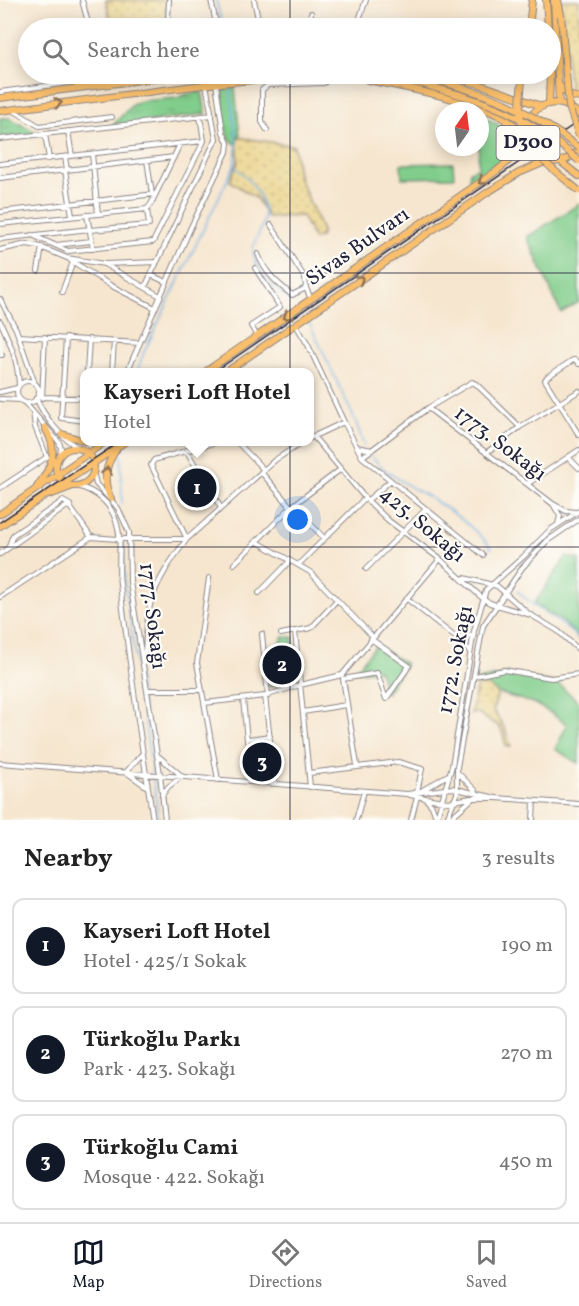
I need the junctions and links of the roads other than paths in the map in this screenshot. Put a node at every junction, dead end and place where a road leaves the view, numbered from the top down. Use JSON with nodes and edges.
{"nodes":[{"id":1,"x":82,"y":0,"type":"edge"},
{"id":2,"x":169,"y":0,"type":"edge"},
{"id":3,"x":211,"y":0,"type":"edge"},
{"id":4,"x":254,"y":0,"type":"edge"},
{"id":5,"x":366,"y":0,"type":"edge"},
{"id":6,"x":532,"y":0,"type":"edge"},
{"id":7,"x":546,"y":0,"type":"edge"},
{"id":8,"x":556,"y":0,"type":"edge"},
{"id":9,"x":311,"y":13,"type":"dead end"},
{"id":10,"x":87,"y":18,"type":"edge"},
{"id":11,"x":168,"y":18,"type":"edge"},
{"id":12,"x":215,"y":18,"type":"edge"},
{"id":13,"x":258,"y":18,"type":"edge"},
{"id":14,"x":310,"y":18,"type":"edge"},
{"id":15,"x":360,"y":18,"type":"edge"},
{"id":16,"x":531,"y":18,"type":"edge"},
{"id":17,"x":547,"y":18,"type":"edge"},
{"id":18,"x":556,"y":18,"type":"edge"},
{"id":19,"x":60,"y":84,"type":"edge"},
{"id":20,"x":110,"y":84,"type":"edge"},
{"id":21,"x":206,"y":84,"type":"joint"},
{"id":22,"x":216,"y":84,"type":"edge"},
{"id":23,"x":268,"y":84,"type":"edge"},
{"id":24,"x":387,"y":84,"type":"edge"},
{"id":25,"x":422,"y":84,"type":"edge"},
{"id":26,"x":452,"y":84,"type":"edge"},
{"id":27,"x":479,"y":84,"type":"edge"},
{"id":28,"x":522,"y":84,"type":"edge"},
{"id":29,"x":550,"y":84,"type":"edge"},
{"id":30,"x":558,"y":84,"type":"edge"},
{"id":31,"x":559,"y":84,"type":"edge"},
{"id":32,"x":0,"y":92,"type":"edge"},
{"id":33,"x":0,"y":98,"type":"edge"},
{"id":34,"x":579,"y":98,"type":"edge"},
{"id":35,"x":456,"y":102,"type":"edge"},
{"id":36,"x":549,"y":103,"type":"junction"},
{"id":37,"x":559,"y":103,"type":"junction"},
{"id":38,"x":542,"y":106,"type":"junction"},
{"id":39,"x":576,"y":108,"type":"edge"},
{"id":40,"x":12,"y":109,"type":"junction"},
{"id":41,"x":0,"y":111,"type":"edge"},
{"id":42,"x":489,"y":111,"type":"edge"},
{"id":43,"x":489,"y":112,"type":"edge"},
{"id":44,"x":212,"y":115,"type":"junction"},
{"id":45,"x":579,"y":115,"type":"edge"},
{"id":46,"x":200,"y":116,"type":"junction"},
{"id":47,"x":112,"y":117,"type":"dead end"},
{"id":48,"x":267,"y":130,"type":"dead end"},
{"id":49,"x":68,"y":131,"type":"junction"},
{"id":50,"x":45,"y":134,"type":"junction"},
{"id":51,"x":225,"y":135,"type":"junction"},
{"id":52,"x":216,"y":136,"type":"junction"},
{"id":53,"x":579,"y":136,"type":"edge"},
{"id":54,"x":0,"y":139,"type":"edge"},
{"id":55,"x":204,"y":141,"type":"junction"},
{"id":56,"x":527,"y":141,"type":"junction"},
{"id":57,"x":180,"y":144,"type":"junction"},
{"id":58,"x":579,"y":149,"type":"edge"},
{"id":59,"x":92,"y":154,"type":"junction"},
{"id":60,"x":72,"y":156,"type":"junction"},
{"id":61,"x":65,"y":157,"type":"junction"},
{"id":62,"x":174,"y":157,"type":"junction"},
{"id":63,"x":49,"y":159,"type":"junction"},
{"id":64,"x":147,"y":160,"type":"junction"},
{"id":65,"x":547,"y":161,"type":"junction"},
{"id":66,"x":579,"y":161,"type":"edge"},
{"id":67,"x":561,"y":162,"type":"junction"},
{"id":68,"x":0,"y":164,"type":"edge"},
{"id":69,"x":507,"y":164,"type":"junction"},
{"id":70,"x":94,"y":167,"type":"junction"},
{"id":71,"x":66,"y":170,"type":"junction"},
{"id":72,"x":579,"y":176,"type":"edge"},
{"id":73,"x":0,"y":178,"type":"edge"},
{"id":74,"x":579,"y":191,"type":"edge"},
{"id":75,"x":153,"y":194,"type":"junction"},
{"id":76,"x":97,"y":200,"type":"junction"},
{"id":77,"x":70,"y":203,"type":"junction"},
{"id":78,"x":147,"y":209,"type":"junction"},
{"id":79,"x":0,"y":212,"type":"edge"},
{"id":80,"x":98,"y":214,"type":"junction"},
{"id":81,"x":87,"y":215,"type":"junction"},
{"id":82,"x":72,"y":216,"type":"junction"},
{"id":83,"x":0,"y":224,"type":"edge"},
{"id":84,"x":271,"y":225,"type":"dead end"},
{"id":85,"x":90,"y":230,"type":"junction"},
{"id":86,"x":32,"y":235,"type":"junction"},
{"id":87,"x":0,"y":239,"type":"edge"},
{"id":88,"x":92,"y":241,"type":"junction"},
{"id":89,"x":54,"y":245,"type":"junction"},
{"id":90,"x":42,"y":248,"type":"junction"},
{"id":91,"x":93,"y":249,"type":"junction"},
{"id":92,"x":0,"y":250,"type":"edge"},
{"id":93,"x":258,"y":254,"type":"dead end"},
{"id":94,"x":67,"y":258,"type":"junction"},
{"id":95,"x":73,"y":262,"type":"junction"},
{"id":96,"x":157,"y":262,"type":"junction"},
{"id":97,"x":104,"y":264,"type":"junction"},
{"id":98,"x":255,"y":268,"type":"dead end"},
{"id":99,"x":38,"y":271,"type":"dead end"},
{"id":100,"x":151,"y":275,"type":"junction"},
{"id":101,"x":166,"y":282,"type":"junction"},
{"id":102,"x":145,"y":287,"type":"junction"},
{"id":103,"x":306,"y":288,"type":"junction"},
{"id":104,"x":62,"y":292,"type":"dead end"},
{"id":105,"x":160,"y":296,"type":"junction"},
{"id":106,"x":0,"y":298,"type":"edge"},
{"id":107,"x":311,"y":299,"type":"junction"},
{"id":108,"x":155,"y":308,"type":"junction"},
{"id":109,"x":0,"y":321,"type":"edge"},
{"id":110,"x":295,"y":324,"type":"junction"},
{"id":111,"x":6,"y":334,"type":"junction"},
{"id":112,"x":0,"y":336,"type":"edge"},
{"id":113,"x":19,"y":336,"type":"junction"},
{"id":114,"x":257,"y":336,"type":"junction"},
{"id":115,"x":45,"y":337,"type":"junction"},
{"id":116,"x":66,"y":338,"type":"junction"},
{"id":117,"x":89,"y":339,"type":"junction"},
{"id":118,"x":114,"y":341,"type":"junction"},
{"id":119,"x":139,"y":343,"type":"junction"},
{"id":120,"x":579,"y":364,"type":"edge"},
{"id":121,"x":87,"y":368,"type":"edge"},
{"id":122,"x":112,"y":368,"type":"edge"},
{"id":123,"x":129,"y":368,"type":"edge"},
{"id":124,"x":211,"y":368,"type":"edge"},
{"id":125,"x":232,"y":368,"type":"edge"},
{"id":126,"x":35,"y":384,"type":"junction"},
{"id":127,"x":18,"y":386,"type":"junction"},
{"id":128,"x":579,"y":391,"type":"edge"},
{"id":129,"x":0,"y":392,"type":"edge"},
{"id":130,"x":39,"y":397,"type":"junction"},
{"id":131,"x":63,"y":398,"type":"junction"},
{"id":132,"x":80,"y":398,"type":"edge"},
{"id":133,"x":0,"y":399,"type":"edge"},
{"id":134,"x":23,"y":401,"type":"junction"},
{"id":135,"x":559,"y":403,"type":"junction"},
{"id":136,"x":428,"y":408,"type":"junction"},
{"id":137,"x":33,"y":412,"type":"junction"},
{"id":138,"x":80,"y":420,"type":"edge"},
{"id":139,"x":344,"y":422,"type":"junction"},
{"id":140,"x":45,"y":427,"type":"junction"},
{"id":141,"x":520,"y":427,"type":"junction"},
{"id":142,"x":62,"y":434,"type":"junction"},
{"id":143,"x":579,"y":435,"type":"edge"},
{"id":144,"x":314,"y":436,"type":"edge"},
{"id":145,"x":80,"y":440,"type":"edge"},
{"id":146,"x":314,"y":440,"type":"edge"},
{"id":147,"x":98,"y":446,"type":"edge"},
{"id":148,"x":117,"y":446,"type":"edge"},
{"id":149,"x":120,"y":446,"type":"edge"},
{"id":150,"x":200,"y":446,"type":"edge"},
{"id":151,"x":241,"y":446,"type":"edge"},
{"id":152,"x":296,"y":446,"type":"edge"},
{"id":153,"x":357,"y":447,"type":"junction"},
{"id":154,"x":80,"y":449,"type":"junction"},
{"id":155,"x":186,"y":450,"type":"junction"},
{"id":156,"x":372,"y":450,"type":"junction"},
{"id":157,"x":579,"y":450,"type":"edge"},
{"id":158,"x":486,"y":453,"type":"junction"},
{"id":159,"x":88,"y":454,"type":"junction"},
{"id":160,"x":60,"y":456,"type":"junction"},
{"id":161,"x":362,"y":457,"type":"junction"},
{"id":162,"x":568,"y":457,"type":"junction"},
{"id":163,"x":93,"y":462,"type":"junction"},
{"id":164,"x":579,"y":468,"type":"edge"},
{"id":165,"x":340,"y":469,"type":"junction"},
{"id":166,"x":262,"y":471,"type":"junction"},
{"id":167,"x":93,"y":472,"type":"junction"},
{"id":168,"x":58,"y":476,"type":"junction"},
{"id":169,"x":390,"y":480,"type":"junction"},
{"id":170,"x":64,"y":483,"type":"junction"},
{"id":171,"x":527,"y":484,"type":"junction"},
{"id":172,"x":75,"y":486,"type":"junction"},
{"id":173,"x":0,"y":488,"type":"edge"},
{"id":174,"x":35,"y":491,"type":"junction"},
{"id":175,"x":43,"y":497,"type":"junction"},
{"id":176,"x":111,"y":499,"type":"junction"},
{"id":177,"x":367,"y":499,"type":"junction"},
{"id":178,"x":553,"y":504,"type":"junction"},
{"id":179,"x":70,"y":507,"type":"junction"},
{"id":180,"x":292,"y":507,"type":"junction"},
{"id":181,"x":221,"y":508,"type":"junction"},
{"id":182,"x":426,"y":509,"type":"junction"},
{"id":183,"x":579,"y":511,"type":"edge"},
{"id":184,"x":0,"y":514,"type":"edge"},
{"id":185,"x":579,"y":519,"type":"edge"},
{"id":186,"x":558,"y":524,"type":"junction"},
{"id":187,"x":0,"y":526,"type":"edge"},
{"id":188,"x":404,"y":532,"type":"junction"},
{"id":189,"x":91,"y":537,"type":"junction"},
{"id":190,"x":129,"y":538,"type":"junction"},
{"id":191,"x":187,"y":538,"type":"junction"},
{"id":192,"x":324,"y":538,"type":"junction"},
{"id":193,"x":118,"y":539,"type":"junction"},
{"id":194,"x":256,"y":541,"type":"junction"},
{"id":195,"x":7,"y":548,"type":"junction"},
{"id":196,"x":0,"y":554,"type":"edge"},
{"id":197,"x":483,"y":555,"type":"dead end"},
{"id":198,"x":440,"y":559,"type":"junction"},
{"id":199,"x":290,"y":561,"type":"junction"},
{"id":200,"x":234,"y":564,"type":"dead end"},
{"id":201,"x":298,"y":565,"type":"junction"},
{"id":202,"x":366,"y":569,"type":"dead end"},
{"id":203,"x":460,"y":577,"type":"junction"},
{"id":204,"x":209,"y":578,"type":"dead end"},
{"id":205,"x":491,"y":584,"type":"junction"},
{"id":206,"x":259,"y":593,"type":"dead end"},
{"id":207,"x":506,"y":593,"type":"junction"},
{"id":208,"x":0,"y":597,"type":"edge"},
{"id":209,"x":483,"y":598,"type":"junction"},
{"id":210,"x":407,"y":599,"type":"junction"},
{"id":211,"x":337,"y":600,"type":"junction"},
{"id":212,"x":497,"y":605,"type":"junction"},
{"id":213,"x":531,"y":615,"type":"junction"},
{"id":214,"x":295,"y":631,"type":"junction"},
{"id":215,"x":262,"y":634,"type":"dead end"},
{"id":216,"x":281,"y":634,"type":"dead end"},
{"id":217,"x":474,"y":635,"type":"junction"},
{"id":218,"x":456,"y":637,"type":"junction"},
{"id":219,"x":372,"y":638,"type":"junction"},
{"id":220,"x":579,"y":650,"type":"edge"},
{"id":221,"x":470,"y":652,"type":"junction"},
{"id":222,"x":143,"y":667,"type":"junction"},
{"id":223,"x":579,"y":674,"type":"edge"},
{"id":224,"x":474,"y":676,"type":"junction"},
{"id":225,"x":342,"y":677,"type":"junction"},
{"id":226,"x":300,"y":685,"type":"junction"},
{"id":227,"x":147,"y":690,"type":"junction"},
{"id":228,"x":202,"y":690,"type":"junction"},
{"id":229,"x":267,"y":696,"type":"junction"},
{"id":230,"x":243,"y":699,"type":"junction"},
{"id":231,"x":205,"y":703,"type":"junction"},
{"id":232,"x":346,"y":705,"type":"junction"},
{"id":233,"x":303,"y":712,"type":"junction"},
{"id":234,"x":270,"y":736,"type":"junction"},
{"id":235,"x":248,"y":739,"type":"junction"},
{"id":236,"x":143,"y":754,"type":"junction"},
{"id":237,"x":156,"y":754,"type":"junction"},
{"id":238,"x":0,"y":763,"type":"edge"},
{"id":239,"x":357,"y":765,"type":"junction"},
{"id":240,"x":126,"y":772,"type":"junction"},
{"id":241,"x":457,"y":772,"type":"junction"},
{"id":242,"x":145,"y":773,"type":"junction"},
{"id":243,"x":309,"y":773,"type":"junction"},
{"id":244,"x":158,"y":774,"type":"junction"},
{"id":245,"x":449,"y":774,"type":"junction"},
{"id":246,"x":182,"y":776,"type":"junction"},
{"id":247,"x":218,"y":780,"type":"junction"},
{"id":248,"x":251,"y":782,"type":"junction"},
{"id":249,"x":275,"y":784,"type":"junction"},
{"id":250,"x":310,"y":787,"type":"junction"},
{"id":251,"x":148,"y":788,"type":"junction"},
{"id":252,"x":445,"y":788,"type":"junction"},
{"id":253,"x":458,"y":789,"type":"junction"},
{"id":254,"x":364,"y":791,"type":"junction"},
{"id":255,"x":418,"y":793,"type":"junction"},
{"id":256,"x":479,"y":793,"type":"junction"},
{"id":257,"x":162,"y":795,"type":"junction"},
{"id":258,"x":424,"y":798,"type":"junction"},
{"id":259,"x":474,"y":798,"type":"junction"},
{"id":260,"x":496,"y":798,"type":"junction"},
{"id":261,"x":441,"y":801,"type":"junction"},
{"id":262,"x":534,"y":801,"type":"junction"},
{"id":263,"x":455,"y":802,"type":"junction"},
{"id":264,"x":579,"y":804,"type":"edge"},
{"id":265,"x":436,"y":819,"type":"edge"},
{"id":266,"x":153,"y":820,"type":"edge"},
{"id":267,"x":165,"y":820,"type":"edge"},
{"id":268,"x":356,"y":820,"type":"edge"},
{"id":269,"x":411,"y":820,"type":"edge"},
{"id":270,"x":447,"y":820,"type":"edge"},
{"id":271,"x":533,"y":820,"type":"edge"}],
"edges":[{"from":1,"to":10,"type":"street"},
{"from":2,"to":11,"type":"street"},
{"from":3,"to":12,"type":"street"},
{"from":4,"to":13,"type":"street"},
{"from":5,"to":15,"type":"street"},
{"from":6,"to":16,"type":"highway"},
{"from":7,"to":17,"type":"highway"},
{"from":8,"to":18,"type":"highway","number":"D300"},
{"from":8,"to":53,"type":"highway","number":"D300","bridge":true},
{"from":9,"to":14,"type":"street"},
{"from":19,"to":32,"type":"street"},
{"from":20,"to":33,"type":"highway"},
{"from":40,"to":21,"type":"highway","one_way":true},
{"from":21,"to":44,"type":"street"},
{"from":22,"to":51,"type":"street"},
{"from":23,"to":48,"type":"street"},
{"from":24,"to":35,"type":"highway"},
{"from":25,"to":66,"type":"highway","bridge":true},
{"from":26,"to":58,"type":"highway","bridge":true},
{"from":27,"to":38,"type":"highway"},
{"from":28,"to":74,"type":"highway","number":"D300","bridge":true},
{"from":29,"to":36,"type":"highway","number":"D300"},
{"from":30,"to":37,"type":"highway","number":"D300"},
{"from":31,"to":34,"type":"highway"},
{"from":36,"to":37,"type":"highway"},
{"from":36,"to":38,"type":"highway"},
{"from":37,"to":39,"type":"highway"},
{"from":38,"to":56,"type":"highway"},
{"from":39,"to":45,"type":"highway"},
{"from":40,"to":41,"type":"highway"},
{"from":40,"to":47,"type":"street"},
{"from":42,"to":56,"type":"highway"},
{"from":43,"to":69,"type":"highway"},
{"from":44,"to":46,"type":"street"},
{"from":44,"to":52,"type":"street"},
{"from":46,"to":49,"type":"street"},
{"from":46,"to":55,"type":"street"},
{"from":49,"to":50,"type":"street"},
{"from":49,"to":60,"type":"street"},
{"from":50,"to":54,"type":"street"},
{"from":50,"to":63,"type":"street"},
{"from":51,"to":52,"type":"street"},
{"from":51,"to":101,"type":"street"},
{"from":52,"to":96,"type":"street"},
{"from":55,"to":57,"type":"street"},
{"from":55,"to":91,"type":"street"},
{"from":56,"to":65,"type":"highway"},
{"from":56,"to":69,"type":"highway","name":"Sivas Bulvarı"},
{"from":57,"to":59,"type":"street"},
{"from":57,"to":62,"type":"street"},
{"from":58,"to":67,"type":"highway"},
{"from":59,"to":60,"type":"street"},
{"from":59,"to":70,"type":"street"},
{"from":60,"to":61,"type":"street"},
{"from":61,"to":63,"type":"street"},
{"from":61,"to":71,"type":"street"},
{"from":62,"to":64,"type":"street"},
{"from":62,"to":75,"type":"street"},
{"from":63,"to":68,"type":"street"},
{"from":64,"to":70,"type":"street"},
{"from":64,"to":75,"type":"street"},
{"from":65,"to":67,"type":"highway"},
{"from":110,"to":65,"type":"highway","name":"Sivas Bulvarı","one_way":true},
{"from":67,"to":72,"type":"highway"},
{"from":69,"to":107,"type":"highway","name":"Sivas Bulvarı","one_way":true},
{"from":70,"to":71,"type":"street"},
{"from":70,"to":76,"type":"street"},
{"from":71,"to":73,"type":"street"},
{"from":71,"to":77,"type":"street"},
{"from":75,"to":76,"type":"street"},
{"from":75,"to":78,"type":"street"},
{"from":76,"to":77,"type":"street"},
{"from":76,"to":80,"type":"street"},
{"from":77,"to":79,"type":"street"},
{"from":77,"to":82,"type":"street"},
{"from":78,"to":80,"type":"street"},
{"from":78,"to":85,"type":"street"},
{"from":80,"to":81,"type":"street"},
{"from":81,"to":82,"type":"street"},
{"from":81,"to":85,"type":"street"},
{"from":82,"to":83,"type":"street"},
{"from":84,"to":103,"type":"street"},
{"from":85,"to":86,"type":"street"},
{"from":85,"to":88,"type":"street"},
{"from":86,"to":87,"type":"street"},
{"from":86,"to":89,"type":"street"},
{"from":88,"to":89,"type":"street"},
{"from":88,"to":91,"type":"street"},
{"from":89,"to":91,"type":"street"},
{"from":90,"to":92,"type":"street"},
{"from":90,"to":94,"type":"street"},
{"from":90,"to":99,"type":"street"},
{"from":93,"to":103,"type":"street"},
{"from":94,"to":95,"type":"street"},
{"from":94,"to":97,"type":"street"},
{"from":95,"to":104,"type":"street"},
{"from":95,"to":108,"type":"street"},
{"from":96,"to":97,"type":"street"},
{"from":96,"to":100,"type":"street"},
{"from":97,"to":102,"type":"street"},
{"from":98,"to":114,"type":"street"},
{"from":100,"to":101,"type":"street"},
{"from":100,"to":102,"type":"street"},
{"from":101,"to":105,"type":"street"},
{"from":102,"to":105,"type":"street"},
{"from":103,"to":107,"type":"street"},
{"from":105,"to":108,"type":"street"},
{"from":106,"to":113,"type":"street"},
{"from":107,"to":114,"type":"highway","name":"Sivas Bulvarı","one_way":true},
{"from":108,"to":119,"type":"street"},
{"from":109,"to":111,"type":"street"},
{"from":110,"to":125,"type":"highway","name":"Sivas Bulvarı"},
{"from":110,"to":139,"type":"street"},
{"from":111,"to":112,"type":"street"},
{"from":111,"to":127,"type":"street"},
{"from":113,"to":115,"type":"street"},
{"from":113,"to":126,"type":"street"},
{"from":114,"to":124,"type":"highway","name":"Sivas Bulvarı"},
{"from":115,"to":116,"type":"street"},
{"from":115,"to":130,"type":"street"},
{"from":116,"to":117,"type":"street"},
{"from":116,"to":131,"type":"street"},
{"from":117,"to":118,"type":"street"},
{"from":117,"to":121,"type":"street"},
{"from":118,"to":119,"type":"street"},
{"from":118,"to":122,"type":"street"},
{"from":119,"to":123,"type":"street"},
{"from":120,"to":135,"type":"street"},
{"from":126,"to":127,"type":"street"},
{"from":126,"to":130,"type":"street"},
{"from":127,"to":129,"type":"street"},
{"from":127,"to":134,"type":"street"},
{"from":128,"to":135,"type":"street"},
{"from":130,"to":131,"type":"street"},
{"from":130,"to":134,"type":"street"},
{"from":130,"to":142,"type":"street"},
{"from":131,"to":132,"type":"street"},
{"from":131,"to":138,"type":"street"},
{"from":133,"to":134,"type":"street"},
{"from":134,"to":137,"type":"street"},
{"from":135,"to":141,"type":"street"},
{"from":135,"to":143,"type":"street"},
{"from":136,"to":141,"type":"street"},
{"from":136,"to":156,"type":"street"},
{"from":136,"to":158,"type":"street","name":"1773. Sokağı"},
{"from":137,"to":140,"type":"street"},
{"from":137,"to":173,"type":"street"},
{"from":139,"to":144,"type":"street"},
{"from":139,"to":153,"type":"street"},
{"from":140,"to":160,"type":"street"},
{"from":140,"to":174,"type":"highway"},
{"from":141,"to":158,"type":"street"},
{"from":142,"to":145,"type":"highway"},
{"from":142,"to":154,"type":"street"},
{"from":146,"to":165,"type":"street","name":"425. Sokağı"},
{"from":147,"to":159,"type":"highway"},
{"from":148,"to":163,"type":"highway"},
{"from":176,"to":149,"type":"highway","one_way":true},
{"from":150,"to":155,"type":"street"},
{"from":151,"to":166,"type":"street"},
{"from":152,"to":166,"type":"street"},
{"from":153,"to":156,"type":"street"},
{"from":153,"to":161,"type":"street"},
{"from":154,"to":159,"type":"highway"},
{"from":154,"to":160,"type":"highway"},
{"from":155,"to":181,"type":"street"},
{"from":155,"to":191,"type":"street"},
{"from":156,"to":161,"type":"street"},
{"from":157,"to":162,"type":"street"},
{"from":158,"to":171,"type":"street","name":"1773. Sokağı"},
{"from":159,"to":163,"type":"highway"},
{"from":159,"to":168,"type":"highway"},
{"from":160,"to":168,"type":"highway"},
{"from":161,"to":169,"type":"street"},
{"from":162,"to":164,"type":"street"},
{"from":162,"to":171,"type":"street"},
{"from":163,"to":167,"type":"highway"},
{"from":163,"to":170,"type":"highway"},
{"from":165,"to":177,"type":"street","name":"425. Sokağı"},
{"from":165,"to":180,"type":"street"},
{"from":166,"to":180,"type":"street"},
{"from":166,"to":181,"type":"street"},
{"from":167,"to":172,"type":"highway"},
{"from":167,"to":176,"type":"street","name":"1777. Sokağı"},
{"from":168,"to":170,"type":"highway"},
{"from":168,"to":174,"type":"highway"},
{"from":169,"to":177,"type":"street"},
{"from":169,"to":182,"type":"street"},
{"from":170,"to":172,"type":"highway"},
{"from":170,"to":175,"type":"highway"},
{"from":171,"to":178,"type":"street","name":"1773. Sokağı"},
{"from":172,"to":175,"type":"highway"},
{"from":172,"to":193,"type":"street","name":"1777. Sokağı"},
{"from":174,"to":184,"type":"highway"},
{"from":175,"to":187,"type":"highway"},
{"from":176,"to":190,"type":"street","name":"1777. Sokağı"},
{"from":177,"to":188,"type":"street","name":"425. Sokağı"},
{"from":177,"to":192,"type":"street"},
{"from":178,"to":183,"type":"street","name":"1773. Sokağı"},
{"from":178,"to":186,"type":"street","name":"1773. Sokağı"},
{"from":179,"to":189,"type":"street"},
{"from":179,"to":195,"type":"street"},
{"from":179,"to":195,"type":"street"},
{"from":180,"to":192,"type":"street"},
{"from":180,"to":194,"type":"street"},
{"from":181,"to":191,"type":"street"},
{"from":182,"to":188,"type":"street"},
{"from":182,"to":197,"type":"street"},
{"from":183,"to":186,"type":"street","name":"1772. Sokağı"},
{"from":185,"to":207,"type":"street","name":"1772. Sokağı"},
{"from":186,"to":205,"type":"street","name":"1772. Sokağı"},
{"from":188,"to":198,"type":"street","name":"425. Sokağı"},
{"from":188,"to":202,"type":"street"},
{"from":189,"to":193,"type":"street"},
{"from":189,"to":208,"type":"street"},
{"from":190,"to":191,"type":"street"},
{"from":190,"to":193,"type":"street"},
{"from":190,"to":222,"type":"street","name":"1777. Sokağı"},
{"from":191,"to":222,"type":"street"},
{"from":192,"to":201,"type":"street"},
{"from":193,"to":236,"type":"street","name":"1777. Sokağı"},
{"from":194,"to":199,"type":"street"},
{"from":194,"to":200,"type":"street"},
{"from":195,"to":196,"type":"street"},
{"from":198,"to":203,"type":"street","name":"425. Sokağı"},
{"from":198,"to":210,"type":"street"},
{"from":199,"to":201,"type":"street"},
{"from":199,"to":206,"type":"street"},
{"from":201,"to":211,"type":"street"},
{"from":203,"to":205,"type":"street","name":"425. Sokağı"},
{"from":203,"to":209,"type":"street","name":"425. Sokağı"},
{"from":204,"to":228,"type":"street"},
{"from":205,"to":207,"type":"street","name":"425. Sokağı"},
{"from":205,"to":209,"type":"street","name":"1772. Sokağı"},
{"from":207,"to":212,"type":"street","name":"1772. Sokağı"},
{"from":207,"to":213,"type":"street","name":"425. Sokağı"},
{"from":209,"to":212,"type":"street","name":"425. Sokağı"},
{"from":209,"to":217,"type":"street","name":"1772. Sokağı"},
{"from":210,"to":218,"type":"street"},
{"from":210,"to":219,"type":"street"},
{"from":211,"to":214,"type":"street"},
{"from":211,"to":219,"type":"street"},
{"from":212,"to":213,"type":"street","name":"425. Sokağı"},
{"from":212,"to":224,"type":"street","name":"1772. Sokağı"},
{"from":213,"to":220,"type":"street","name":"425. Sokağı"},
{"from":214,"to":216,"type":"street"},
{"from":214,"to":226,"type":"street"},
{"from":215,"to":229,"type":"street"},
{"from":217,"to":218,"type":"street"},
{"from":217,"to":221,"type":"street","name":"1772. Sokağı"},
{"from":218,"to":221,"type":"street"},
{"from":219,"to":225,"type":"street"},
{"from":219,"to":225,"type":"street"},
{"from":221,"to":245,"type":"street","name":"1772. Sokağı"},
{"from":222,"to":227,"type":"street","name":"1777. Sokağı"},
{"from":223,"to":224,"type":"street"},
{"from":224,"to":241,"type":"street","name":"1772. Sokağı"},
{"from":225,"to":226,"type":"street"},
{"from":225,"to":232,"type":"street"},
{"from":226,"to":229,"type":"street"},
{"from":226,"to":233,"type":"street"},
{"from":227,"to":228,"type":"street"},
{"from":227,"to":237,"type":"street","name":"1777. Sokağı"},
{"from":228,"to":231,"type":"street"},
{"from":229,"to":230,"type":"street"},
{"from":229,"to":234,"type":"street"},
{"from":230,"to":231,"type":"street"},
{"from":230,"to":235,"type":"street"},
{"from":231,"to":247,"type":"street"},
{"from":232,"to":233,"type":"street"},
{"from":232,"to":239,"type":"street"},
{"from":233,"to":243,"type":"street"},
{"from":234,"to":235,"type":"street"},
{"from":234,"to":249,"type":"street"},
{"from":235,"to":248,"type":"street"},
{"from":236,"to":240,"type":"street"},
{"from":236,"to":242,"type":"street","name":"1777. Sokağı"},
{"from":237,"to":244,"type":"street","name":"1777. Sokağı"},
{"from":237,"to":246,"type":"street"},
{"from":238,"to":240,"type":"street"},
{"from":239,"to":243,"type":"street"},
{"from":239,"to":255,"type":"street"},
{"from":240,"to":242,"type":"street"},
{"from":240,"to":251,"type":"street"},
{"from":241,"to":253,"type":"street","name":"1772. Sokağı"},
{"from":241,"to":256,"type":"street"},
{"from":242,"to":244,"type":"street"},
{"from":242,"to":251,"type":"street","name":"1777. Sokağı"},
{"from":243,"to":250,"type":"street"},
{"from":244,"to":246,"type":"street"},
{"from":244,"to":257,"type":"street","name":"1777. Sokağı"},
{"from":245,"to":252,"type":"street","name":"1772. Sokağı"},
{"from":245,"to":255,"type":"street"},
{"from":246,"to":247,"type":"street"},
{"from":246,"to":257,"type":"street"},
{"from":247,"to":248,"type":"street"},
{"from":248,"to":249,"type":"street"},
{"from":249,"to":250,"type":"street"},
{"from":250,"to":254,"type":"street"},
{"from":251,"to":266,"type":"street","name":"1777. Sokağı"},
{"from":252,"to":253,"type":"street"},
{"from":252,"to":255,"type":"street"},
{"from":252,"to":261,"type":"street","name":"1772. Sokağı"},
{"from":253,"to":256,"type":"street"},
{"from":253,"to":263,"type":"street","name":"1772. Sokağı"},
{"from":254,"to":255,"type":"street"},
{"from":254,"to":268,"type":"street"},
{"from":255,"to":258,"type":"street"},
{"from":255,"to":269,"type":"street"},
{"from":256,"to":260,"type":"street"},
{"from":257,"to":267,"type":"street","name":"1777. Sokağı"},
{"from":258,"to":261,"type":"street"},
{"from":258,"to":265,"type":"street"},
{"from":259,"to":260,"type":"street"},
{"from":259,"to":263,"type":"street"},
{"from":259,"to":270,"type":"street"},
{"from":260,"to":262,"type":"street"},
{"from":261,"to":263,"type":"street"},
{"from":261,"to":265,"type":"street","name":"1772. Sokağı"},
{"from":262,"to":264,"type":"street"},
{"from":262,"to":271,"type":"street"},
{"from":263,"to":270,"type":"street","name":"1772. Sokağı"}]}
